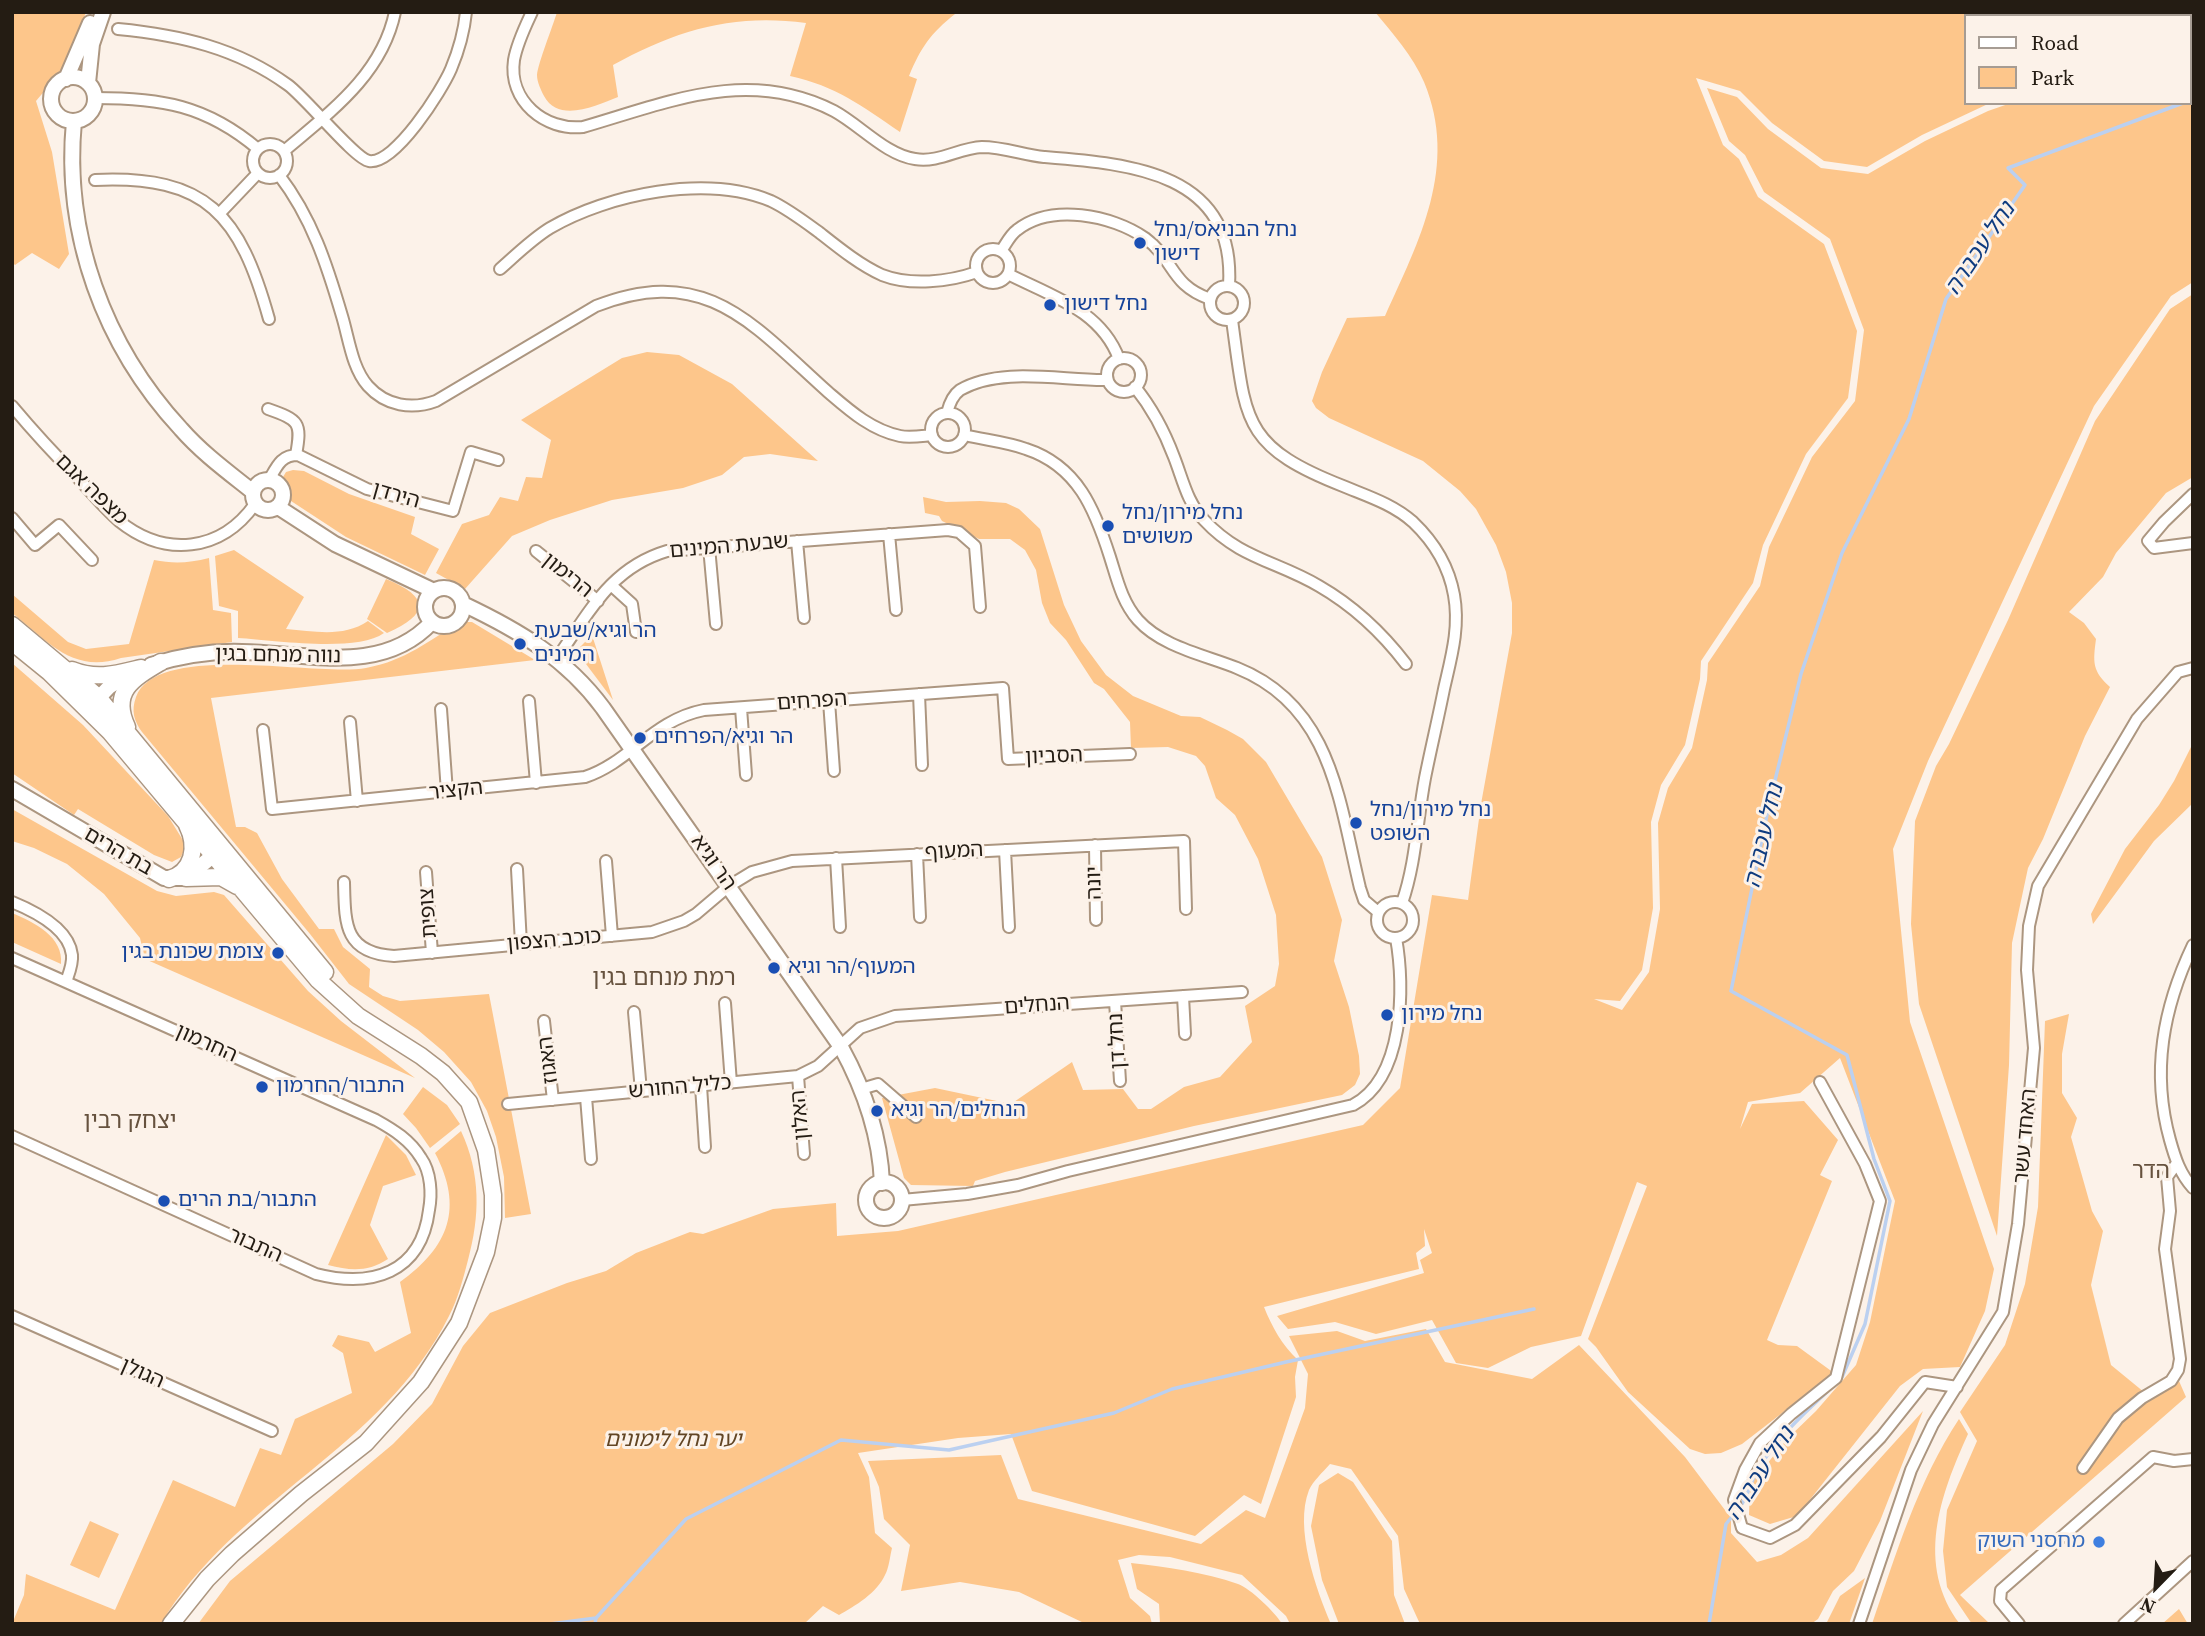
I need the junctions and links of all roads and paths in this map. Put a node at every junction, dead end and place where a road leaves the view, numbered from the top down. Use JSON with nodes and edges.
{"nodes":[{"id":1,"x":94,"y":12,"type":"edge"},
{"id":2,"x":103,"y":12,"type":"edge"},
{"id":3,"x":395,"y":12,"type":"edge"},
{"id":4,"x":466,"y":12,"type":"edge"},
{"id":5,"x":532,"y":12,"type":"edge"},
{"id":6,"x":118,"y":29,"type":"dead end"},
{"id":7,"x":66,"y":79,"type":"junction"},
{"id":8,"x":88,"y":83,"type":"junction"},
{"id":9,"x":95,"y":98,"type":"junction"},
{"id":10,"x":323,"y":117,"type":"junction"},
{"id":11,"x":74,"y":121,"type":"junction"},
{"id":12,"x":258,"y":149,"type":"junction"},
{"id":13,"x":284,"y":151,"type":"junction"},
{"id":14,"x":258,"y":173,"type":"junction"},
{"id":15,"x":279,"y":175,"type":"junction"},
{"id":16,"x":95,"y":180,"type":"dead end"},
{"id":17,"x":219,"y":214,"type":"junction"},
{"id":18,"x":1001,"y":251,"type":"junction"},
{"id":19,"x":500,"y":269,"type":"dead end"},
{"id":20,"x":976,"y":272,"type":"junction"},
{"id":21,"x":1008,"y":274,"type":"junction"},
{"id":22,"x":1228,"y":286,"type":"junction"},
{"id":23,"x":1210,"y":299,"type":"junction"},
{"id":24,"x":269,"y":319,"type":"dead end"},
{"id":25,"x":1232,"y":320,"type":"junction"},
{"id":26,"x":1119,"y":359,"type":"junction"},
{"id":27,"x":1107,"y":380,"type":"junction"},
{"id":28,"x":1135,"y":387,"type":"junction"},
{"id":29,"x":12,"y":407,"type":"edge"},
{"id":30,"x":268,"y":409,"type":"dead end"},
{"id":31,"x":947,"y":413,"type":"junction"},
{"id":32,"x":932,"y":435,"type":"junction"},
{"id":33,"x":964,"y":435,"type":"junction"},
{"id":34,"x":296,"y":455,"type":"junction"},
{"id":35,"x":498,"y":460,"type":"dead end"},
{"id":36,"x":269,"y":480,"type":"junction"},
{"id":37,"x":2193,"y":494,"type":"edge"},
{"id":38,"x":254,"y":498,"type":"junction"},
{"id":39,"x":278,"y":507,"type":"junction"},
{"id":40,"x":12,"y":517,"type":"edge"},
{"id":41,"x":889,"y":534,"type":"junction"},
{"id":42,"x":797,"y":541,"type":"junction"},
{"id":43,"x":2193,"y":543,"type":"edge"},
{"id":44,"x":709,"y":547,"type":"junction"},
{"id":45,"x":537,"y":551,"type":"dead end"},
{"id":46,"x":92,"y":560,"type":"dead end"},
{"id":47,"x":611,"y":585,"type":"junction"},
{"id":48,"x":434,"y":591,"type":"junction"},
{"id":49,"x":598,"y":601,"type":"junction"},
{"id":50,"x":463,"y":604,"type":"junction"},
{"id":51,"x":980,"y":607,"type":"dead end"},
{"id":52,"x":896,"y":610,"type":"dead end"},
{"id":53,"x":804,"y":618,"type":"dead end"},
{"id":54,"x":432,"y":622,"type":"junction"},
{"id":55,"x":716,"y":624,"type":"dead end"},
{"id":56,"x":12,"y":625,"type":"edge"},
{"id":57,"x":636,"y":632,"type":"dead end"},
{"id":58,"x":12,"y":642,"type":"edge"},
{"id":59,"x":44,"y":650,"type":"junction"},
{"id":60,"x":557,"y":658,"type":"junction"},
{"id":61,"x":161,"y":662,"type":"junction"},
{"id":62,"x":1406,"y":664,"type":"dead end"},
{"id":63,"x":141,"y":668,"type":"junction"},
{"id":64,"x":2193,"y":668,"type":"edge"},
{"id":65,"x":1003,"y":688,"type":"joint"},
{"id":66,"x":919,"y":694,"type":"junction"},
{"id":67,"x":529,"y":701,"type":"dead end"},
{"id":68,"x":829,"y":701,"type":"junction"},
{"id":69,"x":93,"y":703,"type":"junction"},
{"id":70,"x":741,"y":708,"type":"junction"},
{"id":71,"x":441,"y":709,"type":"dead end"},
{"id":72,"x":350,"y":722,"type":"dead end"},
{"id":73,"x":263,"y":730,"type":"dead end"},
{"id":74,"x":135,"y":741,"type":"junction"},
{"id":75,"x":631,"y":748,"type":"junction"},
{"id":76,"x":1130,"y":754,"type":"dead end"},
{"id":77,"x":922,"y":765,"type":"dead end"},
{"id":78,"x":834,"y":771,"type":"dead end"},
{"id":79,"x":746,"y":775,"type":"dead end"},
{"id":80,"x":536,"y":783,"type":"junction"},
{"id":81,"x":12,"y":789,"type":"edge"},
{"id":82,"x":447,"y":792,"type":"junction"},
{"id":83,"x":357,"y":801,"type":"junction"},
{"id":84,"x":183,"y":817,"type":"junction"},
{"id":85,"x":1095,"y":845,"type":"junction"},
{"id":86,"x":1004,"y":850,"type":"junction"},
{"id":87,"x":219,"y":851,"type":"junction"},
{"id":88,"x":917,"y":854,"type":"junction"},
{"id":89,"x":836,"y":858,"type":"junction"},
{"id":90,"x":606,"y":861,"type":"dead end"},
{"id":91,"x":517,"y":869,"type":"dead end"},
{"id":92,"x":426,"y":873,"type":"dead end"},
{"id":93,"x":177,"y":878,"type":"junction"},
{"id":94,"x":344,"y":882,"type":"dead end"},
{"id":95,"x":729,"y":886,"type":"junction"},
{"id":96,"x":243,"y":890,"type":"junction"},
{"id":97,"x":12,"y":902,"type":"edge"},
{"id":98,"x":1402,"y":903,"type":"junction"},
{"id":99,"x":1186,"y":909,"type":"dead end"},
{"id":100,"x":1378,"y":912,"type":"junction"},
{"id":101,"x":920,"y":917,"type":"dead end"},
{"id":102,"x":1096,"y":920,"type":"dead end"},
{"id":103,"x":840,"y":927,"type":"dead end"},
{"id":104,"x":1009,"y":927,"type":"dead end"},
{"id":105,"x":612,"y":936,"type":"junction"},
{"id":106,"x":1396,"y":938,"type":"junction"},
{"id":107,"x":521,"y":944,"type":"junction"},
{"id":108,"x":2193,"y":945,"type":"edge"},
{"id":109,"x":432,"y":953,"type":"junction"},
{"id":110,"x":12,"y":958,"type":"edge"},
{"id":111,"x":66,"y":982,"type":"junction"},
{"id":112,"x":1242,"y":992,"type":"dead end"},
{"id":113,"x":1183,"y":996,"type":"junction"},
{"id":114,"x":1115,"y":1001,"type":"junction"},
{"id":115,"x":725,"y":1003,"type":"dead end"},
{"id":116,"x":634,"y":1012,"type":"dead end"},
{"id":117,"x":358,"y":1016,"type":"junction"},
{"id":118,"x":544,"y":1021,"type":"dead end"},
{"id":119,"x":1185,"y":1034,"type":"dead end"},
{"id":120,"x":840,"y":1045,"type":"junction"},
{"id":121,"x":798,"y":1076,"type":"junction"},
{"id":122,"x":1120,"y":1081,"type":"dead end"},
{"id":123,"x":1820,"y":1082,"type":"dead end"},
{"id":124,"x":732,"y":1083,"type":"junction"},
{"id":125,"x":701,"y":1086,"type":"junction"},
{"id":126,"x":861,"y":1089,"type":"junction"},
{"id":127,"x":642,"y":1091,"type":"junction"},
{"id":128,"x":586,"y":1097,"type":"junction"},
{"id":129,"x":553,"y":1100,"type":"junction"},
{"id":130,"x":508,"y":1104,"type":"dead end"},
{"id":131,"x":916,"y":1117,"type":"dead end"},
{"id":132,"x":12,"y":1136,"type":"edge"},
{"id":133,"x":705,"y":1147,"type":"dead end"},
{"id":134,"x":804,"y":1154,"type":"dead end"},
{"id":135,"x":591,"y":1159,"type":"dead end"},
{"id":136,"x":2177,"y":1163,"type":"junction"},
{"id":137,"x":882,"y":1183,"type":"junction"},
{"id":138,"x":2193,"y":1188,"type":"edge"},
{"id":139,"x":902,"y":1199,"type":"junction"},
{"id":140,"x":418,"y":1246,"type":"joint"},
{"id":141,"x":12,"y":1316,"type":"edge"},
{"id":142,"x":1957,"y":1387,"type":"junction"},
{"id":143,"x":272,"y":1431,"type":"dead end"},
{"id":144,"x":2193,"y":1459,"type":"edge"},
{"id":145,"x":2083,"y":1468,"type":"dead end"},
{"id":146,"x":2193,"y":1561,"type":"edge"},
{"id":147,"x":171,"y":1624,"type":"edge"},
{"id":148,"x":1859,"y":1624,"type":"edge"},
{"id":149,"x":2019,"y":1624,"type":"edge"},
{"id":150,"x":2124,"y":1624,"type":"edge"}],
"edges":[{"from":1,"to":7,"type":"street"},
{"from":2,"to":8,"type":"street"},
{"from":3,"to":10,"type":"street"},
{"from":4,"to":10,"type":"street"},
{"from":5,"to":22,"type":"street"},
{"from":6,"to":10,"type":"street"},
{"from":7,"to":8,"type":"street"},
{"from":7,"to":11,"type":"street"},
{"from":8,"to":9,"type":"street"},
{"from":9,"to":11,"type":"street"},
{"from":9,"to":12,"type":"street"},
{"from":10,"to":13,"type":"street"},
{"from":11,"to":38,"type":"street"},
{"from":12,"to":13,"type":"street"},
{"from":12,"to":14,"type":"street"},
{"from":13,"to":15,"type":"street"},
{"from":14,"to":15,"type":"street"},
{"from":14,"to":17,"type":"street"},
{"from":15,"to":32,"type":"street"},
{"from":16,"to":17,"type":"street"},
{"from":17,"to":24,"type":"street"},
{"from":18,"to":20,"type":"street"},
{"from":18,"to":21,"type":"street"},
{"from":18,"to":23,"type":"street"},
{"from":19,"to":20,"type":"street"},
{"from":20,"to":21,"type":"street"},
{"from":21,"to":26,"type":"street"},
{"from":22,"to":23,"type":"street"},
{"from":22,"to":25,"type":"street"},
{"from":23,"to":25,"type":"street"},
{"from":25,"to":98,"type":"street"},
{"from":26,"to":27,"type":"street"},
{"from":26,"to":28,"type":"street"},
{"from":27,"to":28,"type":"street"},
{"from":27,"to":31,"type":"street"},
{"from":28,"to":62,"type":"street"},
{"from":29,"to":38,"type":"street","name":"מצפה אגם"},
{"from":30,"to":34,"type":"street"},
{"from":31,"to":32,"type":"street"},
{"from":31,"to":33,"type":"street"},
{"from":32,"to":33,"type":"street"},
{"from":33,"to":100,"type":"street"},
{"from":34,"to":35,"type":"street","name":"הירדן"},
{"from":34,"to":36,"type":"street"},
{"from":36,"to":38,"type":"street"},
{"from":36,"to":39,"type":"street"},
{"from":37,"to":43,"type":"street"},
{"from":38,"to":39,"type":"street"},
{"from":39,"to":48,"type":"street"},
{"from":40,"to":46,"type":"street"},
{"from":41,"to":42,"type":"street","name":"שבעת המינים"},
{"from":41,"to":51,"type":"street","name":"שבעת המינים"},
{"from":41,"to":52,"type":"street"},
{"from":42,"to":44,"type":"street","name":"שבעת המינים"},
{"from":42,"to":53,"type":"street"},
{"from":44,"to":47,"type":"street","name":"שבעת המינים"},
{"from":44,"to":55,"type":"street"},
{"from":45,"to":49,"type":"street","name":"הרימון"},
{"from":47,"to":49,"type":"street","name":"שבעת המינים"},
{"from":47,"to":57,"type":"street","name":"הרימון"},
{"from":48,"to":50,"type":"street"},
{"from":48,"to":54,"type":"street"},
{"from":49,"to":60,"type":"street","name":"שבעת המינים"},
{"from":50,"to":54,"type":"street"},
{"from":50,"to":60,"type":"street","name":"הר וגיא"},
{"from":54,"to":61,"type":"street","name":"נווה מנחם בגין"},
{"from":56,"to":59,"type":"main road"},
{"from":58,"to":69,"type":"main road"},
{"from":59,"to":63,"type":"main road"},
{"from":59,"to":69,"type":"main road"},
{"from":60,"to":75,"type":"street","name":"הר וגיא"},
{"from":61,"to":63,"type":"street","name":"נווה מנחם בגין"},
{"from":61,"to":74,"type":"main road"},
{"from":63,"to":69,"type":"street","name":"נווה מנחם בגין"},
{"from":64,"to":142,"type":"street","name":"האחד עשר"},
{"from":65,"to":66,"type":"street","name":"הפרחים"},
{"from":65,"to":76,"type":"street","name":"הסביון"},
{"from":66,"to":68,"type":"street","name":"הפרחים"},
{"from":66,"to":77,"type":"street"},
{"from":67,"to":80,"type":"street"},
{"from":68,"to":70,"type":"street","name":"הפרחים"},
{"from":68,"to":78,"type":"street"},
{"from":69,"to":74,"type":"main road"},
{"from":69,"to":84,"type":"main road"},
{"from":70,"to":75,"type":"street","name":"הפרחים"},
{"from":70,"to":79,"type":"street"},
{"from":71,"to":82,"type":"street"},
{"from":72,"to":83,"type":"street"},
{"from":73,"to":83,"type":"street","name":"הקציר"},
{"from":74,"to":87,"type":"main road"},
{"from":75,"to":80,"type":"street","name":"הקציר"},
{"from":75,"to":95,"type":"street","name":"הר וגיא"},
{"from":80,"to":82,"type":"street","name":"הקציר"},
{"from":81,"to":93,"type":"street","name":"בת הרים"},
{"from":82,"to":83,"type":"street","name":"הקציר"},
{"from":84,"to":87,"type":"main road"},
{"from":84,"to":93,"type":"main road"},
{"from":85,"to":86,"type":"street","name":"המעוף"},
{"from":85,"to":99,"type":"street","name":"המעוף"},
{"from":85,"to":102,"type":"street","name":"יונה"},
{"from":86,"to":88,"type":"street","name":"המעוף"},
{"from":86,"to":104,"type":"street"},
{"from":87,"to":93,"type":"street"},
{"from":87,"to":96,"type":"main road"},
{"from":87,"to":117,"type":"main road"},
{"from":88,"to":89,"type":"street","name":"המעוף"},
{"from":88,"to":101,"type":"street"},
{"from":89,"to":95,"type":"street","name":"המעוף"},
{"from":89,"to":103,"type":"street"},
{"from":90,"to":105,"type":"street"},
{"from":91,"to":107,"type":"street"},
{"from":92,"to":109,"type":"street","name":"צופית"},
{"from":93,"to":96,"type":"main road"},
{"from":94,"to":109,"type":"street","name":"כוכב הצפון"},
{"from":95,"to":105,"type":"street","name":"כוכב הצפון"},
{"from":95,"to":120,"type":"street","name":"הר וגיא"},
{"from":96,"to":117,"type":"main road"},
{"from":97,"to":111,"type":"street"},
{"from":98,"to":100,"type":"street"},
{"from":98,"to":106,"type":"street"},
{"from":100,"to":106,"type":"street"},
{"from":105,"to":107,"type":"street","name":"כוכב הצפון"},
{"from":106,"to":139,"type":"street"},
{"from":107,"to":109,"type":"street","name":"כוכב הצפון"},
{"from":108,"to":136,"type":"street"},
{"from":110,"to":111,"type":"street","name":"החרמון"},
{"from":111,"to":140,"type":"street","name":"החרמון"},
{"from":112,"to":113,"type":"street","name":"הנחלים"},
{"from":113,"to":114,"type":"street","name":"הנחלים"},
{"from":113,"to":119,"type":"street"},
{"from":114,"to":120,"type":"street","name":"הנחלים"},
{"from":114,"to":122,"type":"street","name":"נחל דן"},
{"from":115,"to":124,"type":"street"},
{"from":116,"to":127,"type":"street"},
{"from":117,"to":147,"type":"main road"},
{"from":118,"to":129,"type":"street","name":"האגוז"},
{"from":120,"to":121,"type":"street","name":"כליל החורש"},
{"from":120,"to":126,"type":"street","name":"הר וגיא"},
{"from":121,"to":124,"type":"street","name":"כליל החורש"},
{"from":121,"to":134,"type":"street","name":"האלון"},
{"from":123,"to":142,"type":"street"},
{"from":124,"to":125,"type":"street","name":"כליל החורש"},
{"from":125,"to":127,"type":"street","name":"כליל החורש"},
{"from":125,"to":133,"type":"street"},
{"from":126,"to":131,"type":"street"},
{"from":126,"to":137,"type":"street","name":"הר וגיא"},
{"from":127,"to":128,"type":"street","name":"כליל החורש"},
{"from":128,"to":129,"type":"street","name":"כליל החורש"},
{"from":128,"to":135,"type":"street"},
{"from":129,"to":130,"type":"street","name":"כליל החורש"},
{"from":132,"to":140,"type":"street","name":"התבור"},
{"from":136,"to":138,"type":"street"},
{"from":136,"to":145,"type":"street"},
{"from":137,"to":139,"type":"street"},
{"from":137,"to":139,"type":"street"},
{"from":141,"to":143,"type":"street","name":"הגולן"},
{"from":142,"to":148,"type":"street","name":"האחד עשר"},
{"from":144,"to":149,"type":"street"},
{"from":146,"to":150,"type":"street"}]}
